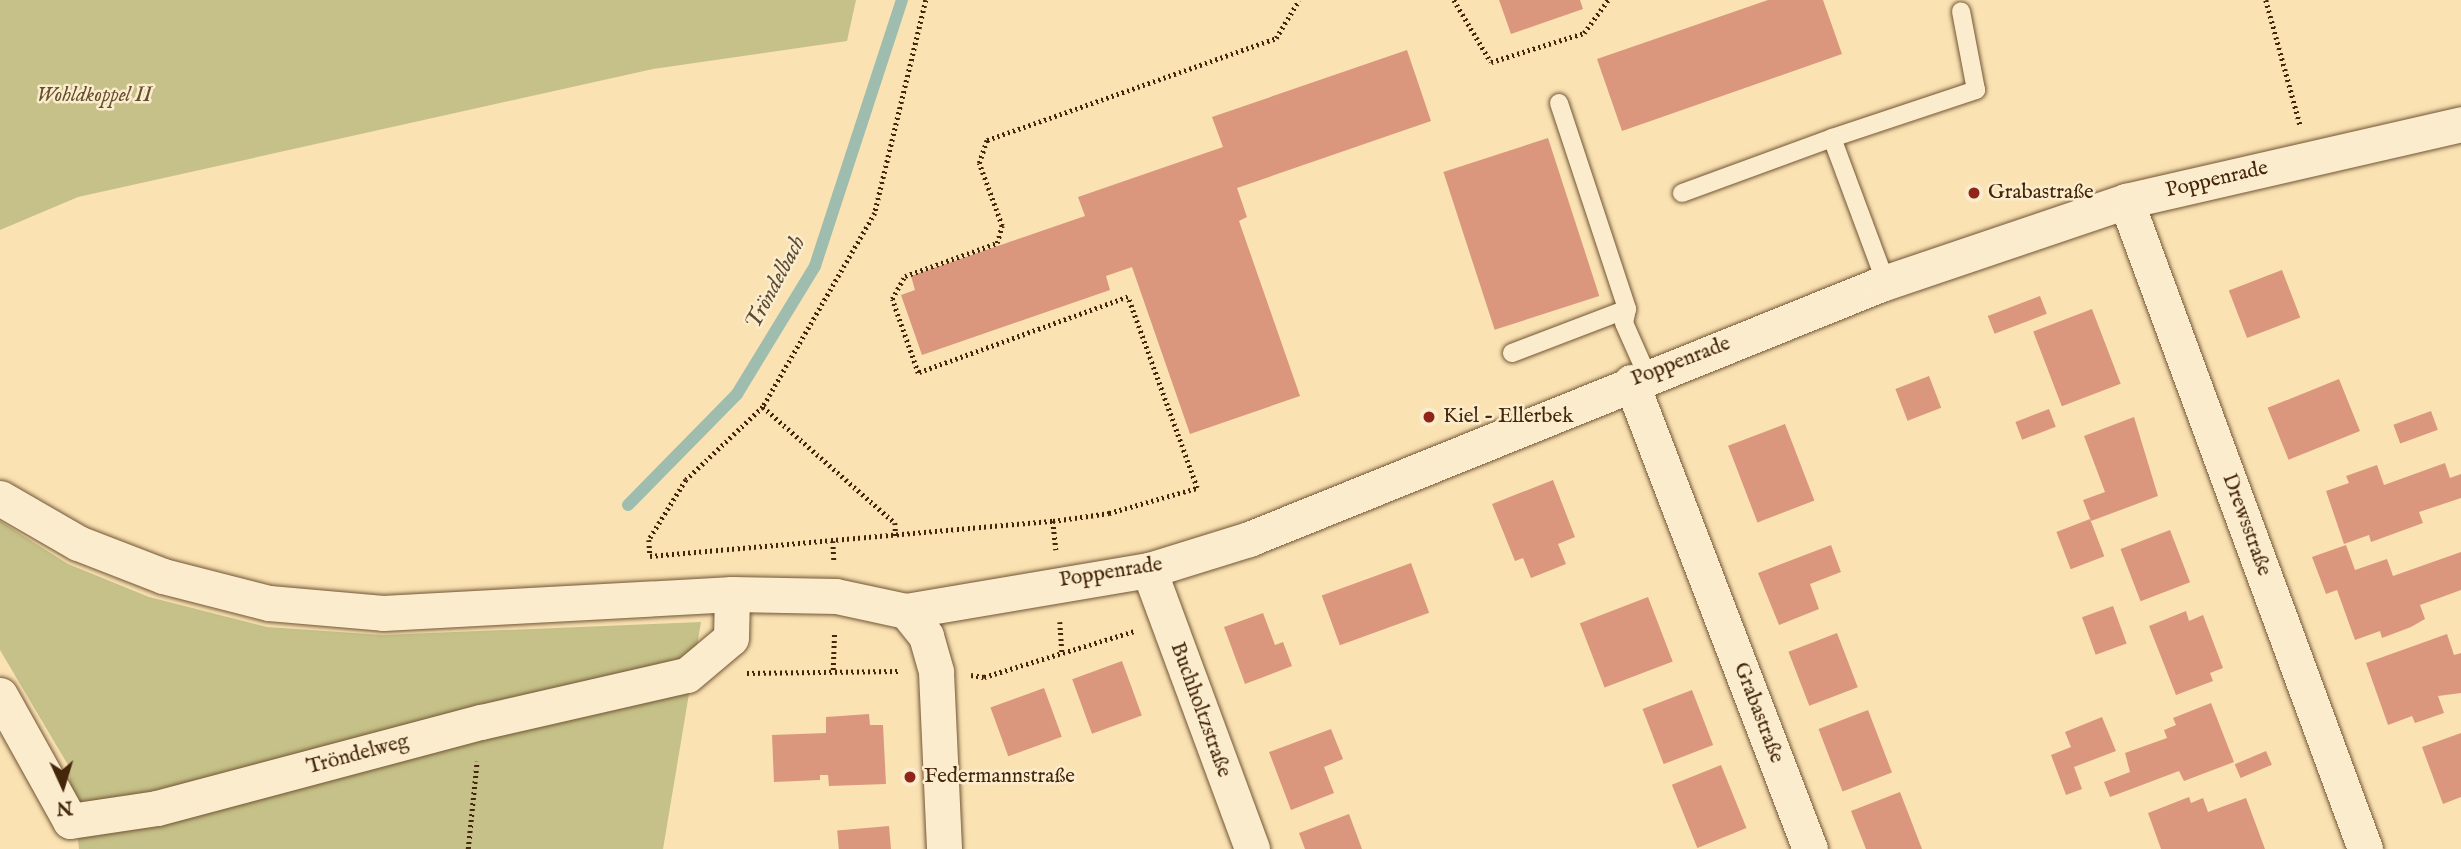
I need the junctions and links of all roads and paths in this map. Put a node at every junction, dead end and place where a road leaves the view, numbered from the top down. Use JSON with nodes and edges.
{"nodes":[{"id":1,"x":926,"y":0,"type":"edge"},
{"id":2,"x":1300,"y":0,"type":"edge"},
{"id":3,"x":1454,"y":0,"type":"edge"},
{"id":4,"x":1608,"y":0,"type":"edge"},
{"id":5,"x":2266,"y":0,"type":"edge"},
{"id":6,"x":1961,"y":11,"type":"dead end"},
{"id":7,"x":1559,"y":103,"type":"dead end"},
{"id":8,"x":2461,"y":124,"type":"edge"},
{"id":9,"x":1832,"y":138,"type":"junction"},
{"id":10,"x":2310,"y":159,"type":"junction"},
{"id":11,"x":1682,"y":193,"type":"dead end"},
{"id":12,"x":2126,"y":201,"type":"junction"},
{"id":13,"x":1886,"y":282,"type":"junction"},
{"id":14,"x":1627,"y":309,"type":"junction"},
{"id":15,"x":1511,"y":353,"type":"dead end"},
{"id":16,"x":1639,"y":379,"type":"junction"},
{"id":17,"x":763,"y":407,"type":"junction"},
{"id":18,"x":0,"y":498,"type":"edge"},
{"id":19,"x":896,"y":536,"type":"junction"},
{"id":20,"x":1149,"y":570,"type":"junction"},
{"id":21,"x":732,"y":594,"type":"junction"},
{"id":22,"x":906,"y":611,"type":"junction"},
{"id":23,"x":0,"y":695,"type":"edge"},
{"id":24,"x":481,"y":722,"type":"junction"},
{"id":25,"x":11,"y":737,"type":"edge"},
{"id":26,"x":468,"y":849,"type":"edge"},
{"id":27,"x":944,"y":849,"type":"edge"},
{"id":28,"x":1252,"y":849,"type":"edge"},
{"id":29,"x":1810,"y":849,"type":"edge"},
{"id":30,"x":2365,"y":849,"type":"edge"}],
"edges":[{"from":1,"to":17,"type":"path"},
{"from":2,"to":19,"type":"path"},
{"from":3,"to":4,"type":"path"},
{"from":5,"to":10,"type":"path"},
{"from":6,"to":9,"type":"lane"},
{"from":7,"to":14,"type":"lane"},
{"from":8,"to":10,"type":"street","name":"Poppenrade"},
{"from":9,"to":11,"type":"lane"},
{"from":9,"to":13,"type":"lane"},
{"from":10,"to":12,"type":"street","name":"Poppenrade"},
{"from":12,"to":13,"type":"street","name":"Poppenrade"},
{"from":12,"to":30,"type":"street","name":"Drewsstraße"},
{"from":13,"to":16,"type":"street","name":"Poppenrade"},
{"from":14,"to":15,"type":"lane"},
{"from":14,"to":16,"type":"lane"},
{"from":16,"to":20,"type":"street","name":"Poppenrade"},
{"from":16,"to":29,"type":"street","name":"Grabastraße"},
{"from":17,"to":19,"type":"path"},
{"from":17,"to":19,"type":"path"},
{"from":18,"to":21,"type":"street"},
{"from":20,"to":22,"type":"street","name":"Poppenrade"},
{"from":20,"to":28,"type":"street","name":"Buchholtzstraße"},
{"from":21,"to":22,"type":"street"},
{"from":21,"to":24,"type":"street","name":"Tröndelweg"},
{"from":22,"to":27,"type":"street"},
{"from":23,"to":25,"type":"street","name":"Tröndelweg"},
{"from":24,"to":25,"type":"street","name":"Tröndelweg"},
{"from":24,"to":26,"type":"path"}]}
